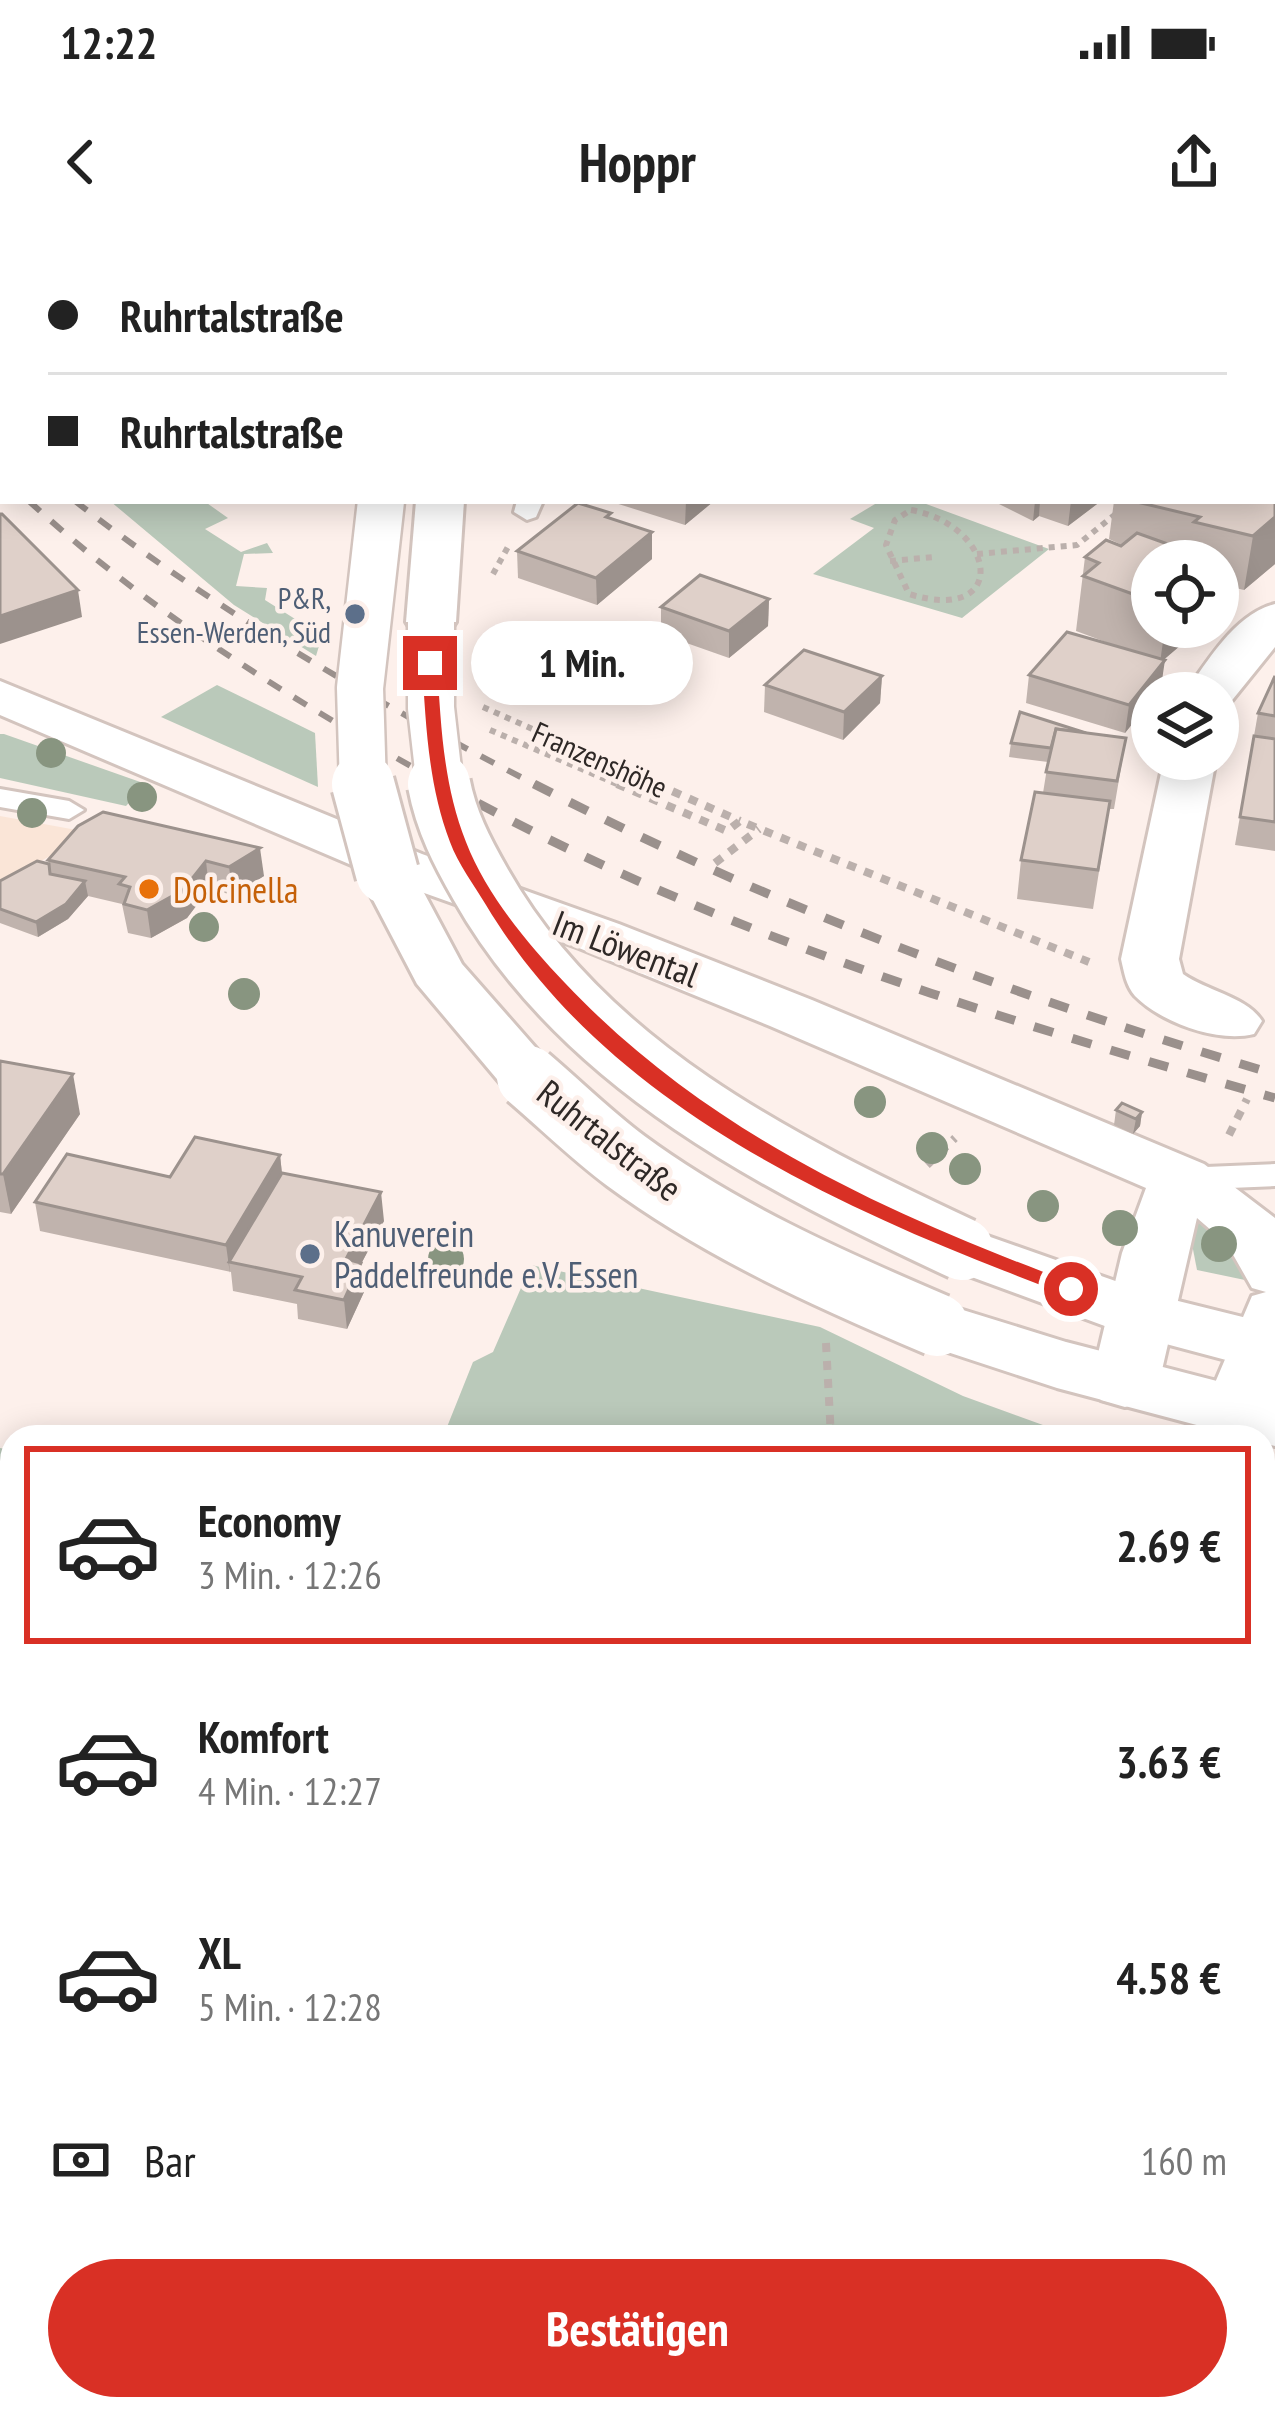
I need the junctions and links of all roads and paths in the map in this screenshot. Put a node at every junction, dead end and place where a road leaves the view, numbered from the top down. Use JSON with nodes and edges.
{"nodes":[{"id":1,"x":381,"y":504,"type":"edge"},
{"id":2,"x":440,"y":504,"type":"edge"},
{"id":3,"x":1128,"y":504,"type":"edge"},
{"id":4,"x":529,"y":507,"type":"edge"},
{"id":5,"x":976,"y":554,"type":"junction"},
{"id":6,"x":934,"y":557,"type":"dead end"},
{"id":7,"x":890,"y":561,"type":"junction"},
{"id":8,"x":489,"y":581,"type":"dead end"},
{"id":9,"x":1275,"y":619,"type":"edge"},
{"id":10,"x":1225,"y":672,"type":"edge"},
{"id":11,"x":0,"y":696,"type":"edge"},
{"id":12,"x":452,"y":704,"type":"junction"},
{"id":13,"x":1186,"y":780,"type":"edge"},
{"id":14,"x":0,"y":798,"type":"edge"},
{"id":15,"x":69,"y":810,"type":"dead end"},
{"id":16,"x":740,"y":821,"type":"junction"},
{"id":17,"x":758,"y":829,"type":"junction"},
{"id":18,"x":715,"y":863,"type":"dead end"},
{"id":19,"x":1089,"y":962,"type":"dead end"},
{"id":20,"x":1233,"y":1021,"type":"dead end"},
{"id":21,"x":1246,"y":1099,"type":"dead end"},
{"id":22,"x":1229,"y":1136,"type":"dead end"},
{"id":23,"x":1275,"y":1174,"type":"edge"},
{"id":24,"x":1182,"y":1179,"type":"junction"},
{"id":25,"x":1275,"y":1272,"type":"edge"},
{"id":26,"x":1144,"y":1316,"type":"junction"},
{"id":27,"x":1271,"y":1336,"type":"edge"},
{"id":28,"x":826,"y":1341,"type":"dead end"},
{"id":29,"x":1125,"y":1383,"type":"junction"},
{"id":30,"x":1256,"y":1416,"type":"edge"},
{"id":31,"x":831,"y":1425,"type":"edge"}],
"edges":[{"from":1,"to":29,"type":"main road","name":"Ruhrtalstraße","bridge":true},
{"from":2,"to":12,"type":"main road","bridge":true},
{"from":3,"to":5,"type":"path"},
{"from":4,"to":8,"type":"path"},
{"from":5,"to":7,"type":"path"},
{"from":5,"to":7,"type":"path"},
{"from":6,"to":7,"type":"path"},
{"from":9,"to":10,"type":"main road"},
{"from":11,"to":24,"type":"main road","name":"Im Löwental"},
{"from":12,"to":16,"type":"path","name":"Franzenshöhe"},
{"from":12,"to":16,"type":"path"},
{"from":12,"to":26,"type":"main road","bridge":true},
{"from":13,"to":20,"type":"main road"},
{"from":14,"to":15,"type":"lane"},
{"from":16,"to":17,"type":"path","name":"Franzenshöhe"},
{"from":17,"to":18,"type":"path"},
{"from":17,"to":19,"type":"path","name":"Franzenshöhe"},
{"from":21,"to":22,"type":"path"},
{"from":23,"to":24,"type":"lane"},
{"from":24,"to":25,"type":"main road","name":"Im Löwental"},
{"from":24,"to":26,"type":"main road"},
{"from":26,"to":27,"type":"main road"},
{"from":26,"to":29,"type":"main road"},
{"from":27,"to":30,"type":"main road"},
{"from":28,"to":31,"type":"path"},
{"from":29,"to":30,"type":"main road","name":"Ruhrtalstraße"}]}
